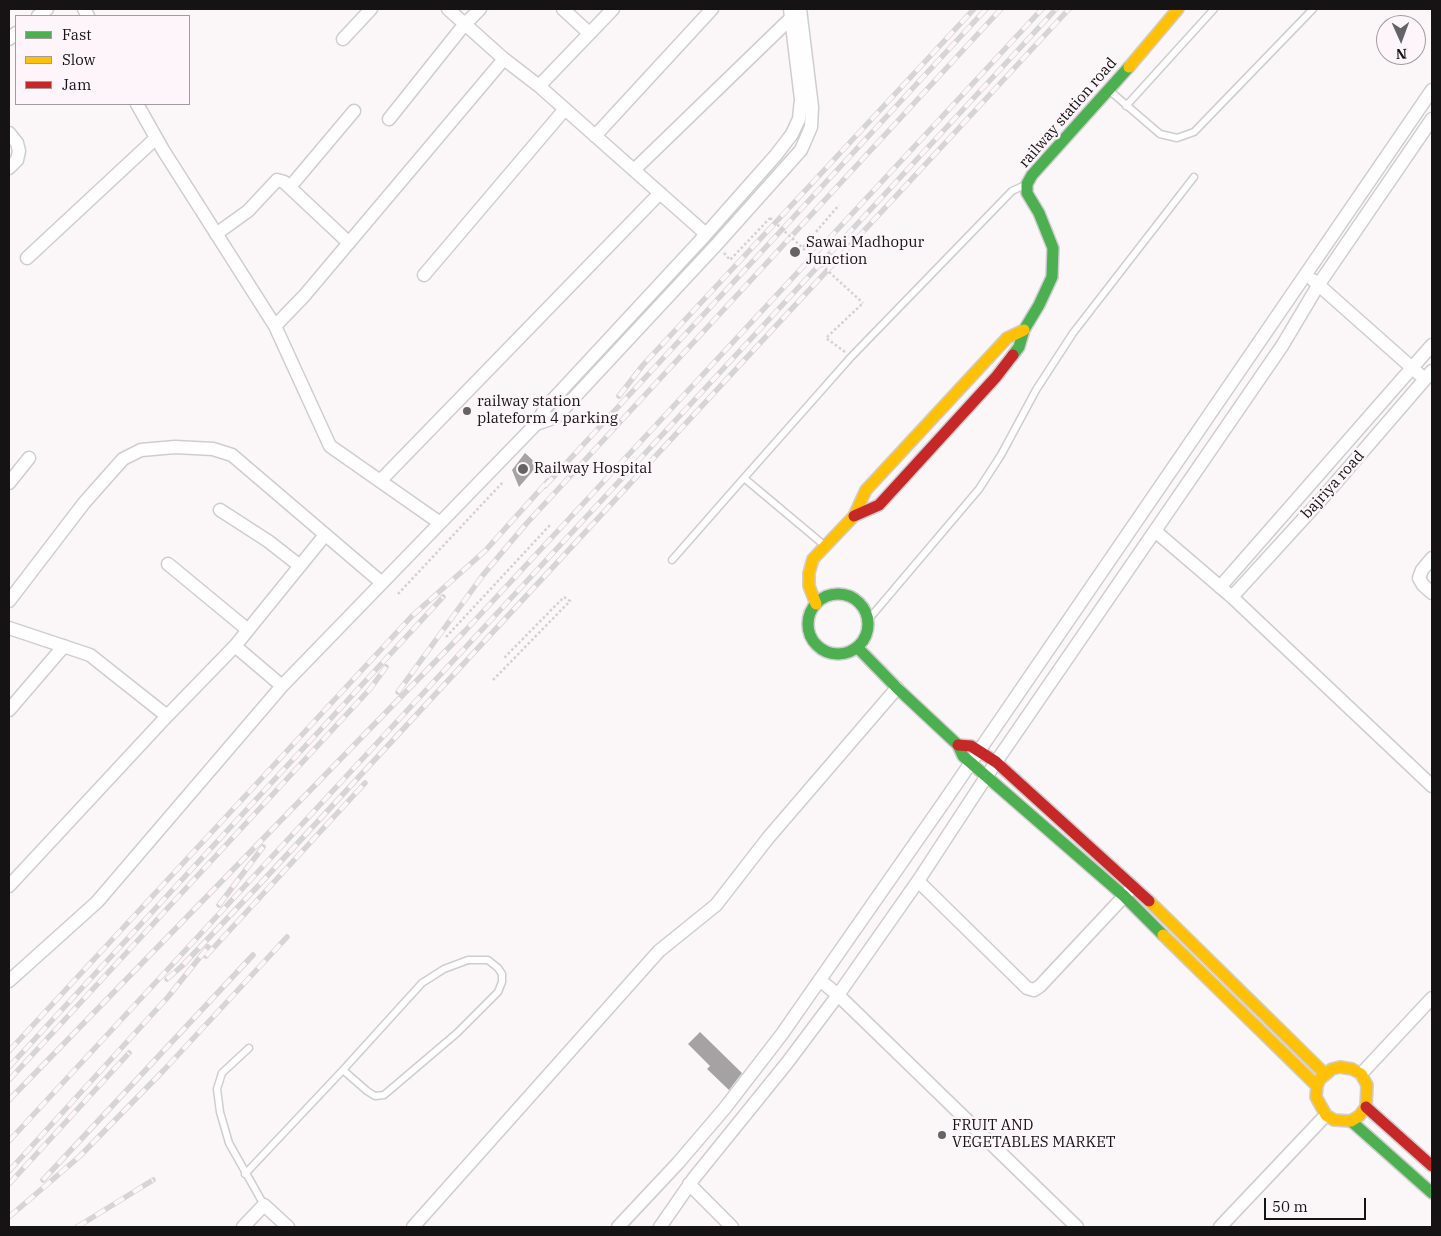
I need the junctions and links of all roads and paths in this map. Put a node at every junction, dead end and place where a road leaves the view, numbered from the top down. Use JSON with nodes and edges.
{"nodes":[{"id":1,"x":371,"y":9,"type":"edge"},
{"id":2,"x":448,"y":9,"type":"edge"},
{"id":3,"x":480,"y":9,"type":"edge"},
{"id":4,"x":563,"y":9,"type":"edge"},
{"id":5,"x":613,"y":9,"type":"edge"},
{"id":6,"x":712,"y":9,"type":"edge"},
{"id":7,"x":1178,"y":9,"type":"edge"},
{"id":8,"x":1214,"y":9,"type":"edge"},
{"id":9,"x":1313,"y":9,"type":"edge"},
{"id":10,"x":794,"y":12,"type":"edge"},
{"id":11,"x":464,"y":25,"type":"junction"},
{"id":12,"x":589,"y":33,"type":"junction"},
{"id":13,"x":343,"y":40,"type":"dead end"},
{"id":14,"x":504,"y":59,"type":"junction"},
{"id":15,"x":539,"y":86,"type":"junction"},
{"id":16,"x":1109,"y":91,"type":"junction"},
{"id":17,"x":1432,"y":92,"type":"edge"},
{"id":18,"x":138,"y":105,"type":"edge"},
{"id":19,"x":1126,"y":106,"type":"junction"},
{"id":20,"x":565,"y":109,"type":"junction"},
{"id":21,"x":354,"y":111,"type":"dead end"},
{"id":22,"x":389,"y":119,"type":"dead end"},
{"id":23,"x":1432,"y":119,"type":"edge"},
{"id":24,"x":9,"y":133,"type":"edge"},
{"id":25,"x":595,"y":136,"type":"junction"},
{"id":26,"x":156,"y":138,"type":"junction"},
{"id":27,"x":9,"y":168,"type":"edge"},
{"id":28,"x":634,"y":170,"type":"junction"},
{"id":29,"x":1194,"y":177,"type":"dead end"},
{"id":30,"x":1026,"y":184,"type":"junction"},
{"id":31,"x":290,"y":188,"type":"junction"},
{"id":32,"x":660,"y":193,"type":"junction"},
{"id":33,"x":839,"y":205,"type":"dead end"},
{"id":34,"x":216,"y":234,"type":"junction"},
{"id":35,"x":706,"y":234,"type":"junction"},
{"id":36,"x":349,"y":243,"type":"junction"},
{"id":37,"x":802,"y":247,"type":"junction"},
{"id":38,"x":27,"y":258,"type":"dead end"},
{"id":39,"x":730,"y":260,"type":"dead end"},
{"id":40,"x":1304,"y":274,"type":"junction"},
{"id":41,"x":424,"y":275,"type":"dead end"},
{"id":42,"x":1319,"y":284,"type":"junction"},
{"id":43,"x":275,"y":326,"type":"junction"},
{"id":44,"x":1024,"y":330,"type":"junction"},
{"id":45,"x":1432,"y":345,"type":"edge"},
{"id":46,"x":851,"y":357,"type":"junction"},
{"id":47,"x":1413,"y":368,"type":"junction"},
{"id":48,"x":1429,"y":375,"type":"edge"},
{"id":49,"x":536,"y":424,"type":"junction"},
{"id":50,"x":29,"y":458,"type":"dead end"},
{"id":51,"x":744,"y":478,"type":"junction"},
{"id":52,"x":380,"y":481,"type":"junction"},
{"id":53,"x":503,"y":482,"type":"dead end"},
{"id":54,"x":9,"y":483,"type":"edge"},
{"id":55,"x":220,"y":510,"type":"dead end"},
{"id":56,"x":854,"y":516,"type":"junction"},
{"id":57,"x":440,"y":523,"type":"junction"},
{"id":58,"x":550,"y":525,"type":"dead end"},
{"id":59,"x":1156,"y":532,"type":"junction"},
{"id":60,"x":325,"y":535,"type":"junction"},
{"id":61,"x":824,"y":545,"type":"junction"},
{"id":62,"x":1432,"y":558,"type":"edge"},
{"id":63,"x":672,"y":560,"type":"dead end"},
{"id":64,"x":168,"y":564,"type":"dead end"},
{"id":65,"x":300,"y":566,"type":"junction"},
{"id":66,"x":382,"y":583,"type":"junction"},
{"id":67,"x":1220,"y":587,"type":"junction"},
{"id":68,"x":1432,"y":593,"type":"edge"},
{"id":69,"x":398,"y":594,"type":"dead end"},
{"id":70,"x":1232,"y":597,"type":"junction"},
{"id":71,"x":9,"y":601,"type":"edge"},
{"id":72,"x":816,"y":604,"type":"junction"},
{"id":73,"x":868,"y":620,"type":"junction"},
{"id":74,"x":9,"y":628,"type":"edge"},
{"id":75,"x":248,"y":630,"type":"junction"},
{"id":76,"x":446,"y":637,"type":"dead end"},
{"id":77,"x":64,"y":646,"type":"junction"},
{"id":78,"x":235,"y":646,"type":"junction"},
{"id":79,"x":857,"y":647,"type":"junction"},
{"id":80,"x":504,"y":658,"type":"dead end"},
{"id":81,"x":493,"y":680,"type":"dead end"},
{"id":82,"x":282,"y":686,"type":"junction"},
{"id":83,"x":897,"y":688,"type":"junction"},
{"id":84,"x":9,"y":710,"type":"edge"},
{"id":85,"x":167,"y":716,"type":"junction"},
{"id":86,"x":958,"y":745,"type":"junction"},
{"id":87,"x":980,"y":750,"type":"junction"},
{"id":88,"x":996,"y":762,"type":"junction"},
{"id":89,"x":971,"y":763,"type":"junction"},
{"id":90,"x":987,"y":776,"type":"junction"},
{"id":91,"x":1432,"y":786,"type":"edge"},
{"id":92,"x":918,"y":880,"type":"junction"},
{"id":93,"x":9,"y":886,"type":"edge"},
{"id":94,"x":1134,"y":886,"type":"junction"},
{"id":95,"x":1124,"y":896,"type":"junction"},
{"id":96,"x":9,"y":981,"type":"edge"},
{"id":97,"x":820,"y":981,"type":"junction"},
{"id":98,"x":838,"y":995,"type":"junction"},
{"id":99,"x":1432,"y":998,"type":"edge"},
{"id":100,"x":249,"y":1048,"type":"dead end"},
{"id":101,"x":343,"y":1070,"type":"junction"},
{"id":102,"x":1324,"y":1074,"type":"junction"},
{"id":103,"x":1361,"y":1074,"type":"junction"},
{"id":104,"x":1316,"y":1086,"type":"junction"},
{"id":105,"x":1366,"y":1107,"type":"junction"},
{"id":106,"x":1326,"y":1115,"type":"junction"},
{"id":107,"x":1351,"y":1121,"type":"junction"},
{"id":108,"x":678,"y":1163,"type":"junction"},
{"id":109,"x":1432,"y":1166,"type":"edge"},
{"id":110,"x":245,"y":1174,"type":"junction"},
{"id":111,"x":691,"y":1181,"type":"junction"},
{"id":112,"x":1432,"y":1193,"type":"edge"},
{"id":113,"x":264,"y":1206,"type":"junction"},
{"id":114,"x":243,"y":1227,"type":"edge"},
{"id":115,"x":288,"y":1227,"type":"edge"},
{"id":116,"x":413,"y":1227,"type":"edge"},
{"id":117,"x":618,"y":1227,"type":"edge"},
{"id":118,"x":660,"y":1227,"type":"edge"},
{"id":119,"x":732,"y":1227,"type":"edge"},
{"id":120,"x":1077,"y":1227,"type":"edge"},
{"id":121,"x":1220,"y":1227,"type":"edge"}],
"edges":[{"from":1,"to":13,"type":"street"},
{"from":2,"to":11,"type":"street"},
{"from":3,"to":11,"type":"street"},
{"from":4,"to":12,"type":"street"},
{"from":5,"to":12,"type":"street"},
{"from":6,"to":25,"type":"street"},
{"from":7,"to":16,"type":"street","name":"railway station road"},
{"from":8,"to":19,"type":"lane"},
{"from":9,"to":19,"type":"lane"},
{"from":10,"to":28,"type":"street"},
{"from":10,"to":35,"type":"street"},
{"from":10,"to":49,"type":"street"},
{"from":11,"to":14,"type":"street"},
{"from":11,"to":22,"type":"street"},
{"from":12,"to":15,"type":"street"},
{"from":14,"to":15,"type":"street"},
{"from":14,"to":36,"type":"street"},
{"from":15,"to":20,"type":"street"},
{"from":16,"to":19,"type":"lane"},
{"from":16,"to":30,"type":"street","name":"railway station road"},
{"from":17,"to":40,"type":"street"},
{"from":18,"to":26,"type":"street"},
{"from":20,"to":25,"type":"street"},
{"from":20,"to":41,"type":"street"},
{"from":21,"to":31,"type":"street"},
{"from":23,"to":42,"type":"street"},
{"from":24,"to":27,"type":"street"},
{"from":25,"to":28,"type":"street"},
{"from":26,"to":34,"type":"street"},
{"from":26,"to":38,"type":"street"},
{"from":28,"to":32,"type":"street"},
{"from":29,"to":73,"type":"lane"},
{"from":30,"to":44,"type":"street","name":"railway station road"},
{"from":30,"to":46,"type":"lane"},
{"from":31,"to":34,"type":"street"},
{"from":31,"to":36,"type":"street"},
{"from":32,"to":35,"type":"street"},
{"from":32,"to":52,"type":"street"},
{"from":33,"to":37,"type":"path"},
{"from":34,"to":43,"type":"street"},
{"from":35,"to":49,"type":"street"},
{"from":36,"to":43,"type":"street"},
{"from":37,"to":39,"type":"path","bridge":true},
{"from":37,"to":46,"type":"path","bridge":true},
{"from":40,"to":42,"type":"street"},
{"from":40,"to":87,"type":"street"},
{"from":42,"to":47,"type":"street"},
{"from":42,"to":59,"type":"street"},
{"from":43,"to":52,"type":"street"},
{"from":44,"to":56,"type":"street"},
{"from":44,"to":56,"type":"street","name":"railway station road"},
{"from":45,"to":47,"type":"street"},
{"from":46,"to":51,"type":"lane"},
{"from":47,"to":48,"type":"street"},
{"from":47,"to":67,"type":"street"},
{"from":48,"to":70,"type":"street","name":"bajriya road"},
{"from":49,"to":57,"type":"street"},
{"from":50,"to":54,"type":"street"},
{"from":51,"to":61,"type":"lane"},
{"from":51,"to":63,"type":"lane"},
{"from":52,"to":57,"type":"street"},
{"from":53,"to":69,"type":"path"},
{"from":55,"to":65,"type":"street"},
{"from":56,"to":61,"type":"street"},
{"from":57,"to":66,"type":"street"},
{"from":58,"to":76,"type":"path"},
{"from":59,"to":67,"type":"street"},
{"from":59,"to":88,"type":"street"},
{"from":60,"to":65,"type":"street"},
{"from":60,"to":66,"type":"street"},
{"from":60,"to":71,"type":"street"},
{"from":61,"to":72,"type":"street"},
{"from":62,"to":68,"type":"street"},
{"from":64,"to":75,"type":"street"},
{"from":65,"to":75,"type":"street"},
{"from":66,"to":82,"type":"street"},
{"from":67,"to":70,"type":"street"},
{"from":70,"to":91,"type":"street"},
{"from":72,"to":73,"type":"street"},
{"from":72,"to":79,"type":"street"},
{"from":73,"to":79,"type":"street"},
{"from":74,"to":77,"type":"street"},
{"from":75,"to":78,"type":"street"},
{"from":77,"to":84,"type":"street"},
{"from":77,"to":85,"type":"street"},
{"from":78,"to":82,"type":"street"},
{"from":78,"to":85,"type":"street"},
{"from":79,"to":83,"type":"street"},
{"from":80,"to":81,"type":"path"},
{"from":82,"to":96,"type":"street"},
{"from":83,"to":86,"type":"street"},
{"from":83,"to":116,"type":"street"},
{"from":85,"to":93,"type":"street"},
{"from":86,"to":87,"type":"street"},
{"from":86,"to":89,"type":"street"},
{"from":87,"to":88,"type":"street"},
{"from":87,"to":89,"type":"street"},
{"from":88,"to":90,"type":"street"},
{"from":88,"to":94,"type":"street"},
{"from":89,"to":90,"type":"street"},
{"from":89,"to":97,"type":"street"},
{"from":90,"to":92,"type":"street"},
{"from":90,"to":95,"type":"street"},
{"from":92,"to":95,"type":"street"},
{"from":92,"to":98,"type":"street"},
{"from":94,"to":95,"type":"street"},
{"from":94,"to":102,"type":"street"},
{"from":95,"to":104,"type":"street"},
{"from":97,"to":98,"type":"street"},
{"from":97,"to":108,"type":"street"},
{"from":98,"to":111,"type":"street"},
{"from":98,"to":120,"type":"street"},
{"from":99,"to":103,"type":"street"},
{"from":100,"to":110,"type":"lane"},
{"from":101,"to":101,"type":"lane"},
{"from":101,"to":110,"type":"lane"},
{"from":102,"to":103,"type":"street"},
{"from":102,"to":104,"type":"street"},
{"from":103,"to":105,"type":"street"},
{"from":104,"to":106,"type":"street"},
{"from":105,"to":107,"type":"street"},
{"from":105,"to":109,"type":"street"},
{"from":106,"to":107,"type":"street"},
{"from":106,"to":121,"type":"street"},
{"from":107,"to":112,"type":"street"},
{"from":108,"to":111,"type":"street"},
{"from":108,"to":117,"type":"street"},
{"from":110,"to":113,"type":"lane"},
{"from":111,"to":118,"type":"street"},
{"from":111,"to":119,"type":"street"},
{"from":113,"to":114,"type":"street"},
{"from":113,"to":115,"type":"street"}]}
